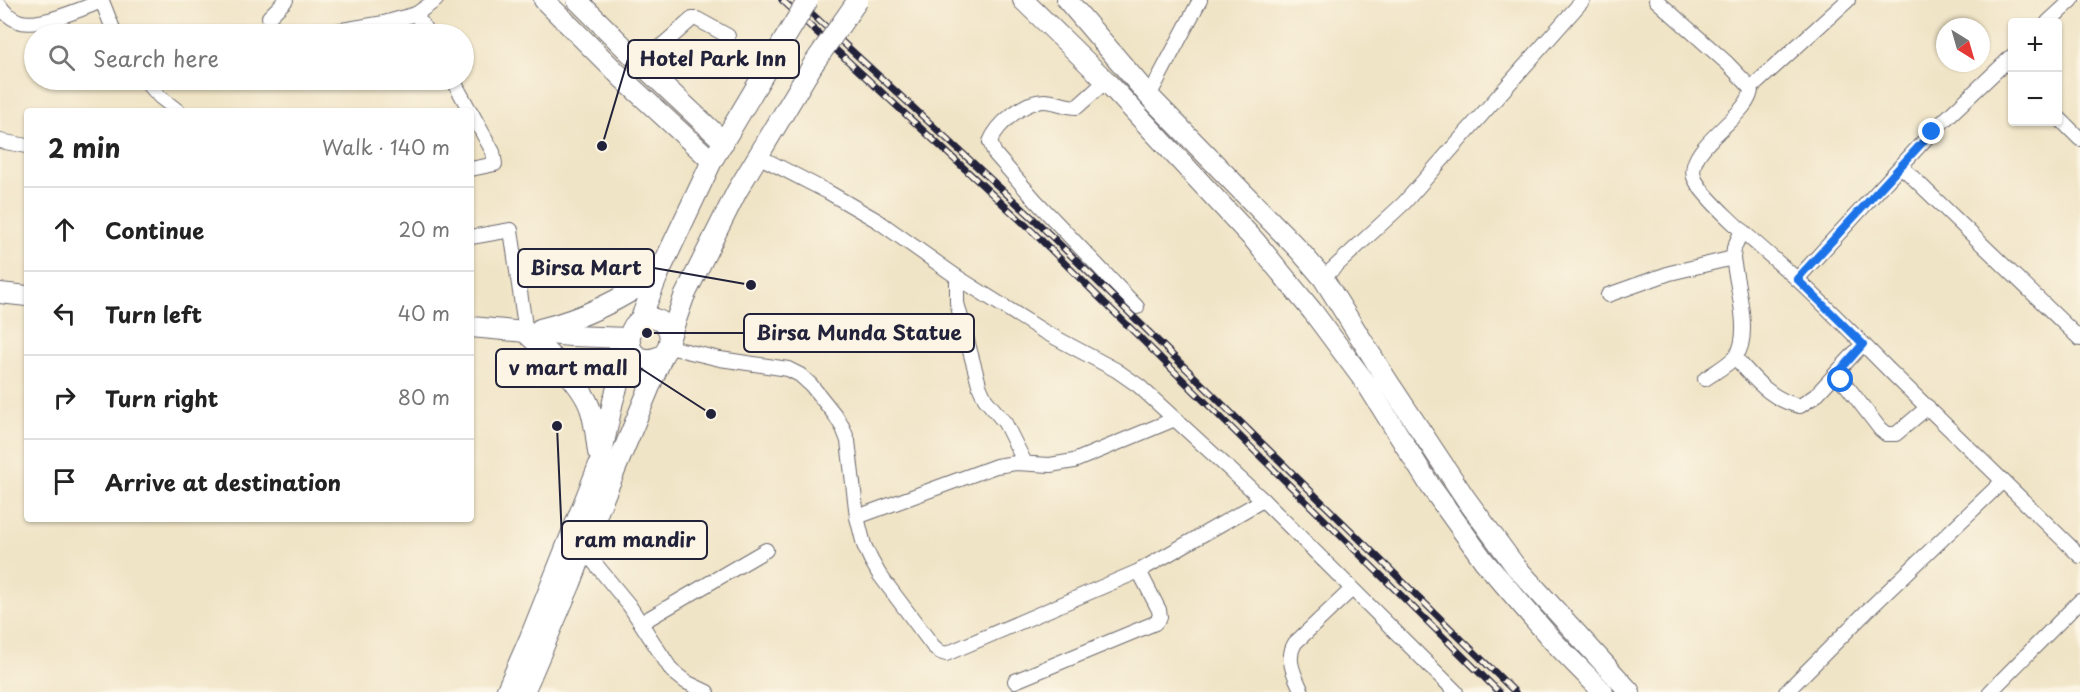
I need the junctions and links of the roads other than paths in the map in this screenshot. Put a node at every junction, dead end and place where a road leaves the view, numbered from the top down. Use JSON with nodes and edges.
{"nodes":[{"id":1,"x":286,"y":0,"type":"edge"},
{"id":2,"x":436,"y":0,"type":"edge"},
{"id":3,"x":544,"y":0,"type":"edge"},
{"id":4,"x":578,"y":0,"type":"edge"},
{"id":5,"x":808,"y":0,"type":"edge"},
{"id":6,"x":858,"y":0,"type":"edge"},
{"id":7,"x":1023,"y":0,"type":"edge"},
{"id":8,"x":1067,"y":0,"type":"edge"},
{"id":9,"x":1200,"y":0,"type":"edge"},
{"id":10,"x":1583,"y":0,"type":"edge"},
{"id":11,"x":1656,"y":0,"type":"edge"},
{"id":12,"x":1848,"y":0,"type":"edge"},
{"id":13,"x":2072,"y":0,"type":"edge"},
{"id":14,"x":102,"y":1,"type":"edge"},
{"id":15,"x":2,"y":10,"type":"edge"},
{"id":16,"x":416,"y":14,"type":"junction"},
{"id":17,"x":269,"y":17,"type":"dead end"},
{"id":18,"x":2052,"y":18,"type":"edge"},
{"id":19,"x":111,"y":24,"type":"edge"},
{"id":20,"x":378,"y":24,"type":"edge"},
{"id":21,"x":422,"y":24,"type":"edge"},
{"id":22,"x":728,"y":36,"type":"dead end"},
{"id":23,"x":641,"y":64,"type":"junction"},
{"id":24,"x":2008,"y":66,"type":"edge"},
{"id":25,"x":1106,"y":81,"type":"junction"},
{"id":26,"x":1751,"y":88,"type":"junction"},
{"id":27,"x":153,"y":90,"type":"edge"},
{"id":28,"x":459,"y":90,"type":"edge"},
{"id":29,"x":1149,"y":96,"type":"junction"},
{"id":30,"x":174,"y":108,"type":"edge"},
{"id":31,"x":469,"y":108,"type":"edge"},
{"id":32,"x":474,"y":117,"type":"edge"},
{"id":33,"x":2062,"y":121,"type":"edge"},
{"id":34,"x":2080,"y":139,"type":"edge"},
{"id":35,"x":0,"y":141,"type":"edge"},
{"id":36,"x":724,"y":142,"type":"junction"},
{"id":37,"x":24,"y":145,"type":"edge"},
{"id":38,"x":758,"y":156,"type":"junction"},
{"id":39,"x":712,"y":162,"type":"junction"},
{"id":40,"x":1901,"y":166,"type":"junction"},
{"id":41,"x":474,"y":168,"type":"edge"},
{"id":42,"x":1742,"y":230,"type":"junction"},
{"id":43,"x":474,"y":236,"type":"edge"},
{"id":44,"x":1733,"y":258,"type":"junction"},
{"id":45,"x":659,"y":273,"type":"junction"},
{"id":46,"x":957,"y":278,"type":"junction"},
{"id":47,"x":1323,"y":278,"type":"junction"},
{"id":48,"x":1797,"y":279,"type":"junction"},
{"id":49,"x":0,"y":293,"type":"edge"},
{"id":50,"x":1608,"y":295,"type":"dead end"},
{"id":51,"x":24,"y":296,"type":"edge"},
{"id":52,"x":1137,"y":307,"type":"dead end"},
{"id":53,"x":640,"y":320,"type":"junction"},
{"id":54,"x":474,"y":327,"type":"edge"},
{"id":55,"x":526,"y":333,"type":"junction"},
{"id":56,"x":2080,"y":339,"type":"edge"},
{"id":57,"x":629,"y":342,"type":"junction"},
{"id":58,"x":1863,"y":344,"type":"junction"},
{"id":59,"x":668,"y":346,"type":"junction"},
{"id":60,"x":1735,"y":357,"type":"junction"},
{"id":61,"x":1836,"y":375,"type":"junction"},
{"id":62,"x":1706,"y":379,"type":"dead end"},
{"id":63,"x":1928,"y":407,"type":"junction"},
{"id":64,"x":1174,"y":418,"type":"junction"},
{"id":65,"x":600,"y":462,"type":"junction"},
{"id":66,"x":1025,"y":463,"type":"junction"},
{"id":67,"x":2003,"y":481,"type":"junction"},
{"id":68,"x":1263,"y":500,"type":"junction"},
{"id":69,"x":857,"y":517,"type":"junction"},
{"id":70,"x":584,"y":550,"type":"junction"},
{"id":71,"x":766,"y":550,"type":"dead end"},
{"id":72,"x":2080,"y":556,"type":"edge"},
{"id":73,"x":1139,"y":571,"type":"junction"},
{"id":74,"x":1352,"y":589,"type":"junction"},
{"id":75,"x":2080,"y":601,"type":"edge"},
{"id":76,"x":641,"y":623,"type":"junction"},
{"id":77,"x":1015,"y":681,"type":"dead end"},
{"id":78,"x":704,"y":691,"type":"edge"},
{"id":79,"x":506,"y":692,"type":"edge"},
{"id":80,"x":524,"y":692,"type":"edge"},
{"id":81,"x":1302,"y":692,"type":"edge"},
{"id":82,"x":1456,"y":692,"type":"edge"},
{"id":83,"x":1603,"y":692,"type":"edge"},
{"id":84,"x":1630,"y":692,"type":"edge"},
{"id":85,"x":1786,"y":692,"type":"edge"},
{"id":86,"x":1990,"y":692,"type":"edge"}],
"edges":[{"from":1,"to":17,"type":"street"},
{"from":2,"to":16,"type":"street"},
{"from":3,"to":39,"type":"main road"},
{"from":4,"to":23,"type":"main road"},
{"from":5,"to":36,"type":"main road","bridge":true},
{"from":6,"to":38,"type":"main road","bridge":true},
{"from":7,"to":25,"type":"main road"},
{"from":8,"to":29,"type":"main road"},
{"from":9,"to":29,"type":"street"},
{"from":10,"to":47,"type":"street"},
{"from":11,"to":26,"type":"street"},
{"from":12,"to":26,"type":"street"},
{"from":13,"to":18,"type":"street"},
{"from":14,"to":15,"type":"street"},
{"from":14,"to":19,"type":"street"},
{"from":16,"to":20,"type":"street"},
{"from":16,"to":21,"type":"street"},
{"from":22,"to":23,"type":"street"},
{"from":23,"to":36,"type":"main road"},
{"from":24,"to":40,"type":"street"},
{"from":25,"to":52,"type":"street"},
{"from":25,"to":83,"type":"main road"},
{"from":26,"to":42,"type":"street"},
{"from":27,"to":30,"type":"street"},
{"from":28,"to":31,"type":"street"},
{"from":29,"to":47,"type":"main road"},
{"from":32,"to":41,"type":"street"},
{"from":33,"to":34,"type":"street"},
{"from":35,"to":37,"type":"street"},
{"from":36,"to":39,"type":"main road"},
{"from":38,"to":46,"type":"street"},
{"from":38,"to":59,"type":"main road"},
{"from":39,"to":45,"type":"main road"},
{"from":40,"to":48,"type":"street"},
{"from":40,"to":56,"type":"street"},
{"from":42,"to":44,"type":"street"},
{"from":42,"to":48,"type":"street"},
{"from":43,"to":55,"type":"street"},
{"from":44,"to":50,"type":"street"},
{"from":44,"to":60,"type":"street"},
{"from":45,"to":53,"type":"main road"},
{"from":45,"to":55,"type":"main road"},
{"from":46,"to":64,"type":"street"},
{"from":46,"to":66,"type":"street"},
{"from":47,"to":84,"type":"main road"},
{"from":48,"to":58,"type":"street"},
{"from":49,"to":51,"type":"main road"},
{"from":53,"to":57,"type":"main road"},
{"from":53,"to":59,"type":"main road"},
{"from":54,"to":55,"type":"main road"},
{"from":55,"to":57,"type":"main road"},
{"from":55,"to":65,"type":"main road"},
{"from":57,"to":59,"type":"main road"},
{"from":57,"to":65,"type":"main road"},
{"from":58,"to":61,"type":"street"},
{"from":58,"to":63,"type":"street"},
{"from":59,"to":69,"type":"street"},
{"from":59,"to":70,"type":"main road"},
{"from":60,"to":61,"type":"street"},
{"from":60,"to":62,"type":"street"},
{"from":61,"to":63,"type":"street"},
{"from":63,"to":67,"type":"street"},
{"from":64,"to":66,"type":"street"},
{"from":64,"to":68,"type":"street"},
{"from":65,"to":79,"type":"main road"},
{"from":66,"to":69,"type":"street"},
{"from":67,"to":72,"type":"street"},
{"from":67,"to":85,"type":"street"},
{"from":68,"to":73,"type":"street"},
{"from":68,"to":74,"type":"street"},
{"from":69,"to":73,"type":"street"},
{"from":70,"to":76,"type":"street"},
{"from":70,"to":80,"type":"main road"},
{"from":71,"to":76,"type":"street"},
{"from":73,"to":77,"type":"street"},
{"from":74,"to":81,"type":"street"},
{"from":74,"to":82,"type":"street"},
{"from":75,"to":86,"type":"street"},
{"from":76,"to":78,"type":"street"}]}
